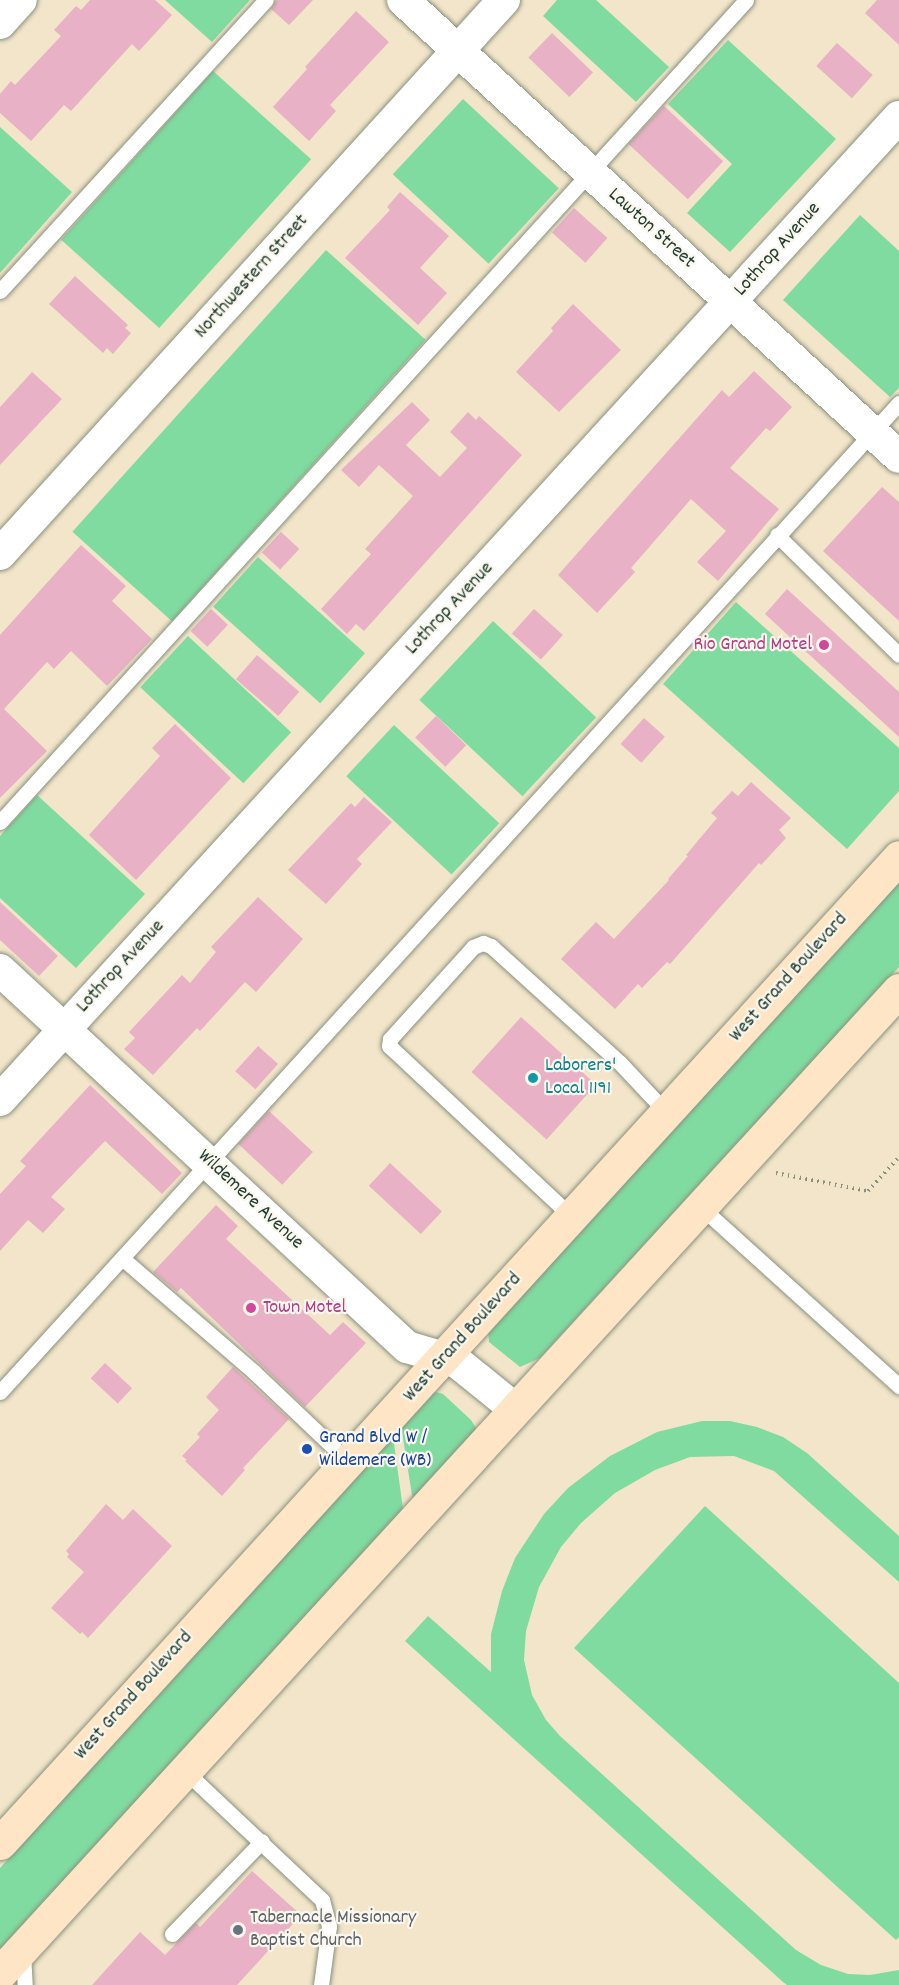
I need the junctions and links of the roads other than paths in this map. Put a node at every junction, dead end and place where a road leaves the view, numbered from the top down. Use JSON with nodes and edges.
{"nodes":[{"id":1,"x":21,"y":0,"type":"edge"},
{"id":2,"x":266,"y":0,"type":"edge"},
{"id":3,"x":403,"y":0,"type":"edge"},
{"id":4,"x":504,"y":0,"type":"edge"},
{"id":5,"x":746,"y":0,"type":"edge"},
{"id":6,"x":0,"y":23,"type":"edge"},
{"id":7,"x":457,"y":51,"type":"junction"},
{"id":8,"x":899,"y":117,"type":"edge"},
{"id":9,"x":588,"y":172,"type":"junction"},
{"id":10,"x":0,"y":291,"type":"edge"},
{"id":11,"x":731,"y":302,"type":"junction"},
{"id":12,"x":899,"y":403,"type":"edge"},
{"id":13,"x":872,"y":432,"type":"junction"},
{"id":14,"x":899,"y":457,"type":"edge"},
{"id":15,"x":777,"y":535,"type":"junction"},
{"id":16,"x":0,"y":554,"type":"edge"},
{"id":17,"x":899,"y":655,"type":"edge"},
{"id":18,"x":0,"y":822,"type":"edge"},
{"id":19,"x":899,"y":857,"type":"edge"},
{"id":20,"x":0,"y":970,"type":"edge"},
{"id":21,"x":899,"y":990,"type":"edge"},
{"id":22,"x":64,"y":1029,"type":"junction"},
{"id":23,"x":0,"y":1100,"type":"edge"},
{"id":24,"x":667,"y":1113,"type":"junction"},
{"id":25,"x":210,"y":1162,"type":"junction"},
{"id":26,"x":702,"y":1208,"type":"junction"},
{"id":27,"x":572,"y":1217,"type":"junction"},
{"id":28,"x":122,"y":1258,"type":"junction"},
{"id":29,"x":445,"y":1358,"type":"junction"},
{"id":30,"x":899,"y":1386,"type":"edge"},
{"id":31,"x":0,"y":1392,"type":"edge"},
{"id":32,"x":514,"y":1408,"type":"junction"},
{"id":33,"x":349,"y":1462,"type":"junction"},
{"id":34,"x":184,"y":1770,"type":"junction"},
{"id":35,"x":262,"y":1841,"type":"junction"},
{"id":36,"x":0,"y":1843,"type":"edge"},
{"id":37,"x":172,"y":1934,"type":"dead end"},
{"id":38,"x":23,"y":1947,"type":"junction"},
{"id":39,"x":0,"y":1973,"type":"edge"},
{"id":40,"x":25,"y":1985,"type":"edge"},
{"id":41,"x":321,"y":1985,"type":"edge"}],
"edges":[{"from":1,"to":6,"type":"street"},
{"from":2,"to":10,"type":"lane"},
{"from":3,"to":7,"type":"street","name":"Lawton Street"},
{"from":4,"to":7,"type":"street","name":"Northwestern Street"},
{"from":5,"to":9,"type":"lane"},
{"from":7,"to":9,"type":"street","name":"Lawton Street"},
{"from":7,"to":16,"type":"street","name":"Northwestern Street"},
{"from":8,"to":11,"type":"street","name":"Lothrop Avenue"},
{"from":9,"to":11,"type":"street","name":"Lawton Street"},
{"from":9,"to":18,"type":"lane"},
{"from":11,"to":13,"type":"street","name":"Lawton Street"},
{"from":11,"to":22,"type":"street","name":"Lothrop Avenue"},
{"from":12,"to":13,"type":"lane"},
{"from":13,"to":14,"type":"street","name":"Lawton Street"},
{"from":13,"to":15,"type":"lane"},
{"from":15,"to":17,"type":"lane"},
{"from":15,"to":25,"type":"lane"},
{"from":19,"to":24,"type":"main road","name":"West Grand Boulevard"},
{"from":20,"to":22,"type":"street","name":"Wildemere Avenue"},
{"from":21,"to":26,"type":"main road"},
{"from":22,"to":23,"type":"street","name":"Lothrop Avenue"},
{"from":22,"to":25,"type":"street","name":"Wildemere Avenue"},
{"from":24,"to":27,"type":"main road","name":"West Grand Boulevard"},
{"from":24,"to":27,"type":"lane"},
{"from":25,"to":28,"type":"lane"},
{"from":25,"to":29,"type":"street","name":"Wildemere Avenue"},
{"from":26,"to":30,"type":"lane"},
{"from":26,"to":32,"type":"main road"},
{"from":27,"to":29,"type":"main road","name":"West Grand Boulevard"},
{"from":28,"to":31,"type":"lane"},
{"from":28,"to":33,"type":"lane"},
{"from":29,"to":32,"type":"street","name":"Wildemere Avenue"},
{"from":29,"to":33,"type":"main road","name":"West Grand Boulevard"},
{"from":32,"to":34,"type":"main road"},
{"from":33,"to":36,"type":"main road","name":"West Grand Boulevard"},
{"from":34,"to":35,"type":"lane"},
{"from":34,"to":38,"type":"main road"},
{"from":35,"to":37,"type":"lane"},
{"from":35,"to":41,"type":"lane"},
{"from":38,"to":39,"type":"main road"},
{"from":38,"to":40,"type":"lane"}]}
